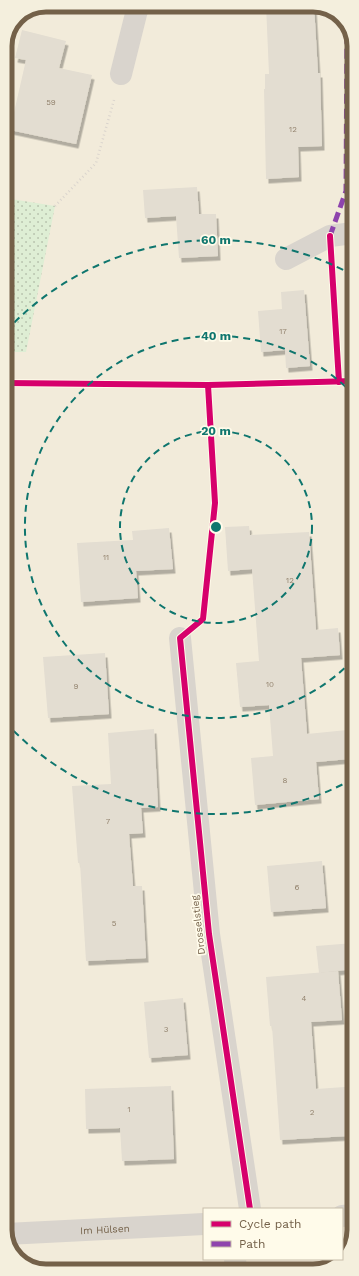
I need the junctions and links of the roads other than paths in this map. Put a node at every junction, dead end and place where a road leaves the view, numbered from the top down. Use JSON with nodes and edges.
{"nodes":[{"id":1,"x":136,"y":12,"type":"edge"},
{"id":2,"x":121,"y":74,"type":"road end"},
{"id":3,"x":347,"y":234,"type":"edge"},
{"id":4,"x":286,"y":259,"type":"dead end"},
{"id":5,"x":180,"y":638,"type":"dead end"},
{"id":6,"x":250,"y":1208,"type":"edge"},
{"id":7,"x":203,"y":1224,"type":"edge"},
{"id":8,"x":13,"y":1234,"type":"edge"}],
"edges":[{"from":1,"to":2,"type":"street"},
{"from":3,"to":4,"type":"street"},
{"from":5,"to":6,"type":"street","name":"Drosselstieg"},
{"from":7,"to":8,"type":"street","name":"Im Hülsen"}]}
